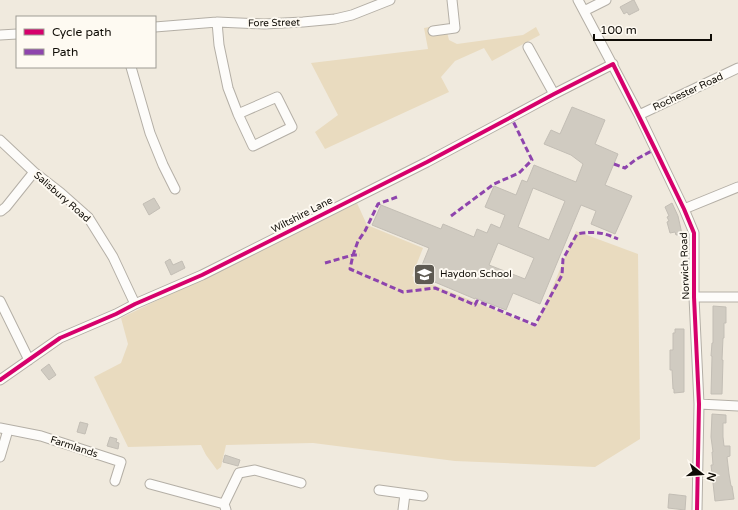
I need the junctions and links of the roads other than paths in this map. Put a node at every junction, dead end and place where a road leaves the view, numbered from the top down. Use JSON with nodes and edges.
{"nodes":[{"id":1,"x":390,"y":0,"type":"edge"},
{"id":2,"x":452,"y":0,"type":"edge"},
{"id":3,"x":578,"y":0,"type":"edge"},
{"id":4,"x":606,"y":0,"type":"edge"},
{"id":5,"x":584,"y":11,"type":"junction"},
{"id":6,"x":217,"y":22,"type":"junction"},
{"id":7,"x":156,"y":27,"type":"edge"},
{"id":8,"x":433,"y":31,"type":"dead end"},
{"id":9,"x":16,"y":34,"type":"edge"},
{"id":10,"x":0,"y":35,"type":"edge"},
{"id":11,"x":528,"y":47,"type":"dead end"},
{"id":12,"x":612,"y":64,"type":"junction"},
{"id":13,"x":130,"y":68,"type":"edge"},
{"id":14,"x":738,"y":68,"type":"edge"},
{"id":15,"x":554,"y":94,"type":"junction"},
{"id":16,"x":238,"y":114,"type":"junction"},
{"id":17,"x":639,"y":115,"type":"junction"},
{"id":18,"x":0,"y":140,"type":"edge"},
{"id":19,"x":34,"y":172,"type":"junction"},
{"id":20,"x":738,"y":187,"type":"edge"},
{"id":21,"x":175,"y":189,"type":"dead end"},
{"id":22,"x":684,"y":209,"type":"junction"},
{"id":23,"x":0,"y":211,"type":"edge"},
{"id":24,"x":694,"y":297,"type":"junction"},
{"id":25,"x":738,"y":297,"type":"edge"},
{"id":26,"x":0,"y":302,"type":"edge"},
{"id":27,"x":135,"y":304,"type":"junction"},
{"id":28,"x":28,"y":360,"type":"junction"},
{"id":29,"x":0,"y":380,"type":"edge"},
{"id":30,"x":699,"y":404,"type":"junction"},
{"id":31,"x":738,"y":406,"type":"edge"},
{"id":32,"x":4,"y":429,"type":"edge"},
{"id":33,"x":0,"y":458,"type":"edge"},
{"id":34,"x":115,"y":481,"type":"dead end"},
{"id":35,"x":301,"y":483,"type":"dead end"},
{"id":36,"x":150,"y":484,"type":"dead end"},
{"id":37,"x":379,"y":490,"type":"dead end"},
{"id":38,"x":405,"y":494,"type":"junction"},
{"id":39,"x":423,"y":496,"type":"dead end"},
{"id":40,"x":225,"y":507,"type":"edge"},
{"id":41,"x":403,"y":510,"type":"edge"},
{"id":42,"x":697,"y":510,"type":"edge"}],
"edges":[{"from":1,"to":6,"type":"street","name":"Fore Street"},
{"from":2,"to":8,"type":"street"},
{"from":3,"to":5,"type":"street"},
{"from":4,"to":5,"type":"street"},
{"from":5,"to":12,"type":"street"},
{"from":6,"to":7,"type":"street","name":"Fore Street"},
{"from":6,"to":16,"type":"street"},
{"from":9,"to":10,"type":"street"},
{"from":11,"to":15,"type":"street"},
{"from":12,"to":15,"type":"street","name":"Wiltshire Lane"},
{"from":12,"to":17,"type":"street","name":"Norwich Road"},
{"from":13,"to":21,"type":"street"},
{"from":14,"to":17,"type":"street","name":"Rochester Road"},
{"from":15,"to":27,"type":"street","name":"Wiltshire Lane"},
{"from":16,"to":16,"type":"street"},
{"from":17,"to":22,"type":"street","name":"Norwich Road"},
{"from":18,"to":19,"type":"street","name":"Salisbury Road"},
{"from":19,"to":23,"type":"street"},
{"from":19,"to":27,"type":"street","name":"Salisbury Road"},
{"from":20,"to":22,"type":"street"},
{"from":22,"to":24,"type":"street","name":"Norwich Road"},
{"from":24,"to":25,"type":"street"},
{"from":24,"to":30,"type":"street","name":"Norwich Road"},
{"from":26,"to":28,"type":"street"},
{"from":27,"to":28,"type":"street","name":"Wiltshire Lane"},
{"from":28,"to":29,"type":"street","name":"Wiltshire Lane"},
{"from":30,"to":31,"type":"street"},
{"from":30,"to":42,"type":"street","name":"Norwich Road"},
{"from":32,"to":33,"type":"street","name":"Farmlands"},
{"from":32,"to":34,"type":"street","name":"Farmlands"},
{"from":35,"to":40,"type":"street"},
{"from":36,"to":40,"type":"street"},
{"from":37,"to":38,"type":"street"},
{"from":38,"to":39,"type":"street"},
{"from":38,"to":41,"type":"street"}]}
